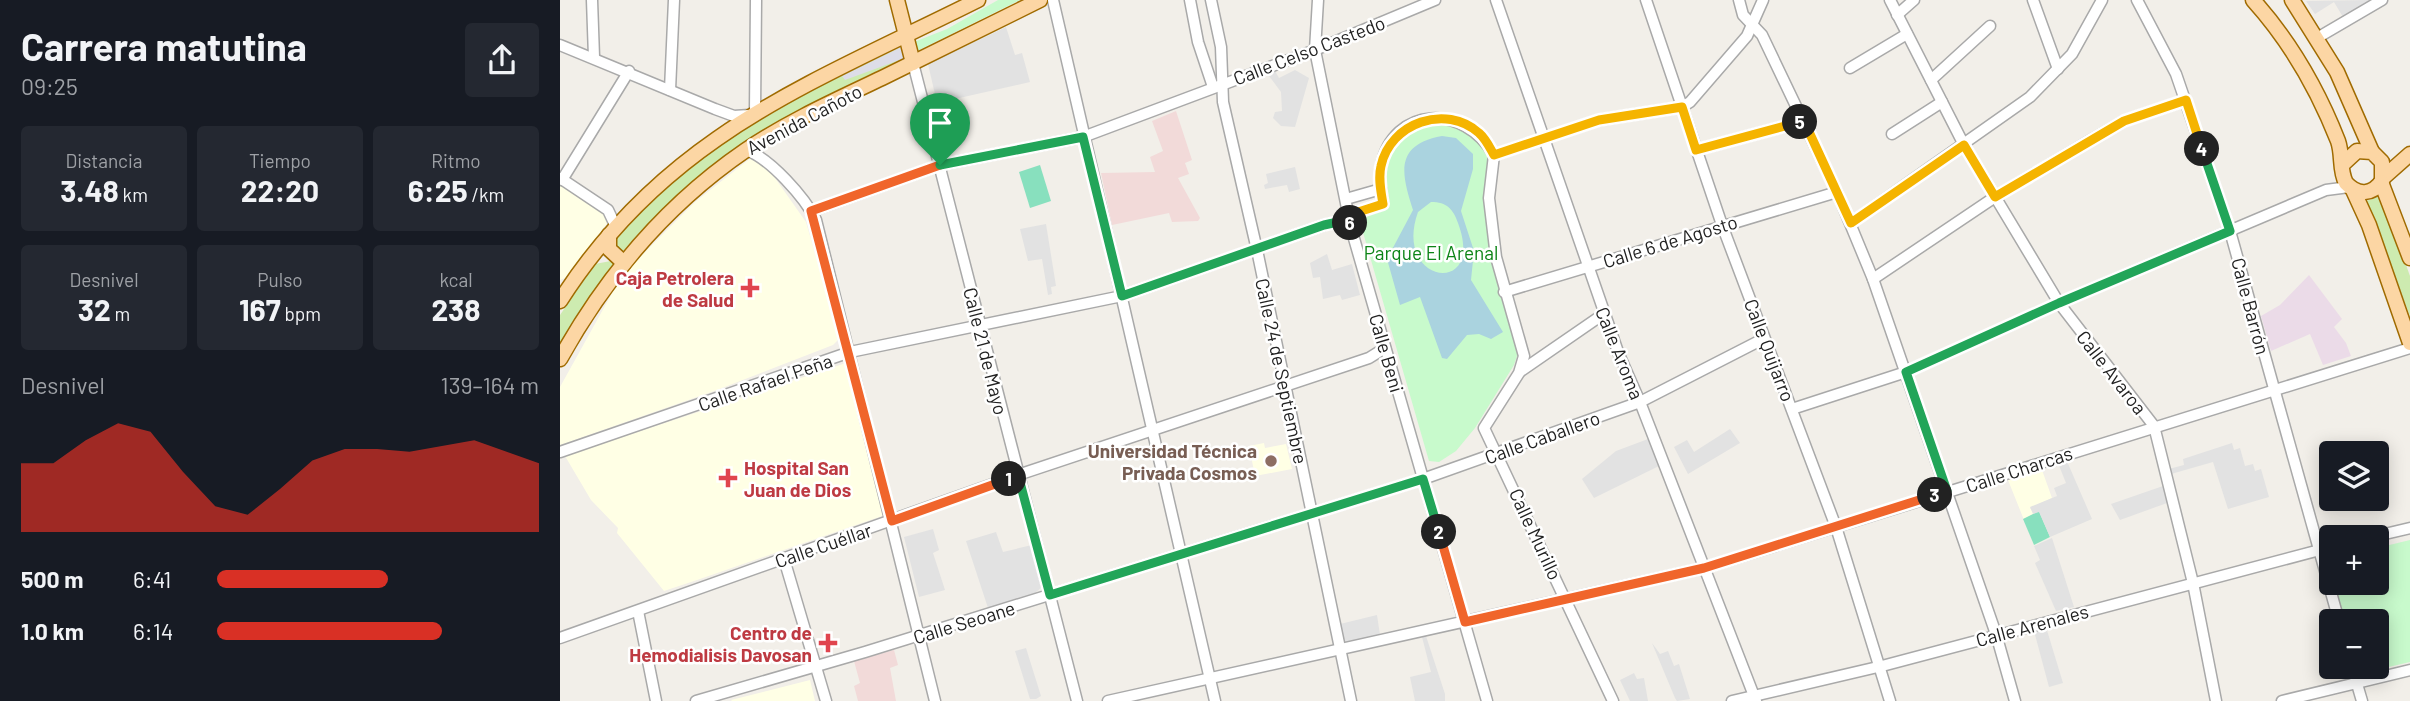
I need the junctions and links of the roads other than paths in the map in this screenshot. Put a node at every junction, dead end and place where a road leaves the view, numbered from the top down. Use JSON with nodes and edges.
{"nodes":[{"id":1,"x":592,"y":0,"type":"edge"},
{"id":2,"x":674,"y":0,"type":"edge"},
{"id":3,"x":756,"y":0,"type":"edge"},
{"id":4,"x":897,"y":0,"type":"edge"},
{"id":5,"x":978,"y":0,"type":"edge"},
{"id":6,"x":1040,"y":0,"type":"edge"},
{"id":7,"x":1053,"y":0,"type":"edge"},
{"id":8,"x":1190,"y":0,"type":"edge"},
{"id":9,"x":1211,"y":0,"type":"edge"},
{"id":10,"x":1318,"y":0,"type":"edge"},
{"id":11,"x":1435,"y":0,"type":"edge"},
{"id":12,"x":1496,"y":0,"type":"edge"},
{"id":13,"x":1646,"y":0,"type":"edge"},
{"id":14,"x":1739,"y":0,"type":"edge"},
{"id":15,"x":1763,"y":0,"type":"edge"},
{"id":16,"x":1889,"y":0,"type":"edge"},
{"id":17,"x":1914,"y":0,"type":"edge"},
{"id":18,"x":2033,"y":0,"type":"edge"},
{"id":19,"x":2102,"y":0,"type":"edge"},
{"id":20,"x":2137,"y":0,"type":"edge"},
{"id":21,"x":2253,"y":0,"type":"edge"},
{"id":22,"x":2292,"y":0,"type":"edge"},
{"id":23,"x":2382,"y":0,"type":"edge"},
{"id":24,"x":1897,"y":15,"type":"junction"},
{"id":25,"x":1753,"y":25,"type":"junction"},
{"id":26,"x":1990,"y":26,"type":"dead end"},
{"id":27,"x":1907,"y":34,"type":"junction"},
{"id":28,"x":906,"y":36,"type":"junction"},
{"id":29,"x":2317,"y":38,"type":"junction"},
{"id":30,"x":560,"y":45,"type":"edge"},
{"id":31,"x":1221,"y":47,"type":"junction"},
{"id":32,"x":1201,"y":50,"type":"junction"},
{"id":33,"x":1315,"y":50,"type":"junction"},
{"id":34,"x":594,"y":57,"type":"junction"},
{"id":35,"x":913,"y":63,"type":"junction"},
{"id":36,"x":1850,"y":68,"type":"dead end"},
{"id":37,"x":2058,"y":69,"type":"junction"},
{"id":38,"x":629,"y":71,"type":"junction"},
{"id":39,"x":1931,"y":80,"type":"junction"},
{"id":40,"x":1217,"y":85,"type":"junction"},
{"id":41,"x":670,"y":90,"type":"junction"},
{"id":42,"x":2186,"y":100,"type":"junction"},
{"id":43,"x":1942,"y":102,"type":"junction"},
{"id":44,"x":1682,"y":107,"type":"junction"},
{"id":45,"x":715,"y":109,"type":"junction"},
{"id":46,"x":752,"y":113,"type":"junction"},
{"id":47,"x":1804,"y":121,"type":"junction"},
{"id":48,"x":724,"y":131,"type":"junction"},
{"id":49,"x":1892,"y":134,"type":"dead end"},
{"id":50,"x":1083,"y":137,"type":"junction"},
{"id":51,"x":1544,"y":137,"type":"junction"},
{"id":52,"x":1964,"y":145,"type":"junction"},
{"id":53,"x":746,"y":150,"type":"junction"},
{"id":54,"x":1696,"y":150,"type":"junction"},
{"id":55,"x":2374,"y":153,"type":"junction"},
{"id":56,"x":2410,"y":153,"type":"edge"},
{"id":57,"x":1494,"y":155,"type":"junction"},
{"id":58,"x":2344,"y":163,"type":"junction"},
{"id":59,"x":940,"y":165,"type":"junction"},
{"id":60,"x":561,"y":179,"type":"edge"},
{"id":61,"x":2382,"y":180,"type":"junction"},
{"id":62,"x":1381,"y":189,"type":"junction"},
{"id":63,"x":2351,"y":189,"type":"junction"},
{"id":64,"x":1837,"y":192,"type":"junction"},
{"id":65,"x":1995,"y":197,"type":"junction"},
{"id":66,"x":1346,"y":199,"type":"junction"},
{"id":67,"x":811,"y":211,"type":"junction"},
{"id":68,"x":1349,"y":215,"type":"junction"},
{"id":69,"x":1851,"y":223,"type":"junction"},
{"id":70,"x":1721,"y":225,"type":"junction"},
{"id":71,"x":1351,"y":228,"type":"junction"},
{"id":72,"x":612,"y":231,"type":"junction"},
{"id":73,"x":2230,"y":231,"type":"junction"},
{"id":74,"x":1257,"y":250,"type":"junction"},
{"id":75,"x":2409,"y":250,"type":"edge"},
{"id":76,"x":624,"y":263,"type":"junction"},
{"id":77,"x":1586,"y":266,"type":"junction"},
{"id":78,"x":1873,"y":279,"type":"junction"},
{"id":79,"x":565,"y":285,"type":"edge"},
{"id":80,"x":1504,"y":292,"type":"junction"},
{"id":81,"x":1122,"y":296,"type":"junction"},
{"id":82,"x":560,"y":300,"type":"edge"},
{"id":83,"x":2059,"y":303,"type":"junction"},
{"id":84,"x":1605,"y":313,"type":"junction"},
{"id":85,"x":980,"y":326,"type":"junction"},
{"id":86,"x":1763,"y":339,"type":"junction"},
{"id":87,"x":2410,"y":343,"type":"edge"},
{"id":88,"x":1385,"y":348,"type":"junction"},
{"id":89,"x":2410,"y":348,"type":"edge"},
{"id":90,"x":850,"y":352,"type":"junction"},
{"id":91,"x":560,"y":359,"type":"edge"},
{"id":92,"x":1906,"y":372,"type":"junction"},
{"id":93,"x":1519,"y":373,"type":"junction"},
{"id":94,"x":1286,"y":386,"type":"junction"},
{"id":95,"x":2273,"y":389,"type":"junction"},
{"id":96,"x":1640,"y":402,"type":"junction"},
{"id":97,"x":1793,"y":409,"type":"junction"},
{"id":98,"x":2154,"y":426,"type":"junction"},
{"id":99,"x":1153,"y":430,"type":"junction"},
{"id":100,"x":560,"y":452,"type":"edge"},
{"id":101,"x":1498,"y":453,"type":"junction"},
{"id":102,"x":1018,"y":475,"type":"junction"},
{"id":103,"x":1423,"y":479,"type":"junction"},
{"id":104,"x":1947,"y":491,"type":"junction"},
{"id":105,"x":1311,"y":513,"type":"junction"},
{"id":106,"x":892,"y":521,"type":"junction"},
{"id":107,"x":1836,"y":527,"type":"junction"},
{"id":108,"x":2410,"y":528,"type":"edge"},
{"id":109,"x":2389,"y":533,"type":"edge"},
{"id":110,"x":2318,"y":551,"type":"junction"},
{"id":111,"x":1181,"y":553,"type":"junction"},
{"id":112,"x":784,"y":559,"type":"junction"},
{"id":113,"x":1704,"y":568,"type":"junction"},
{"id":114,"x":2193,"y":583,"type":"junction"},
{"id":115,"x":1050,"y":595,"type":"junction"},
{"id":116,"x":1566,"y":598,"type":"junction"},
{"id":117,"x":2335,"y":609,"type":"edge"},
{"id":118,"x":638,"y":611,"type":"junction"},
{"id":119,"x":1465,"y":622,"type":"junction"},
{"id":120,"x":1996,"y":634,"type":"junction"},
{"id":121,"x":920,"y":635,"type":"junction"},
{"id":122,"x":560,"y":638,"type":"edge"},
{"id":123,"x":1340,"y":650,"type":"junction"},
{"id":124,"x":817,"y":666,"type":"junction"},
{"id":125,"x":1882,"y":666,"type":"junction"},
{"id":126,"x":2410,"y":670,"type":"edge"},
{"id":127,"x":1210,"y":679,"type":"junction"},
{"id":128,"x":2356,"y":679,"type":"edge"},
{"id":129,"x":2357,"y":683,"type":"junction"},
{"id":130,"x":1756,"y":698,"type":"edge"},
{"id":131,"x":656,"y":701,"type":"edge"},
{"id":132,"x":696,"y":701,"type":"edge"},
{"id":133,"x":826,"y":701,"type":"edge"},
{"id":134,"x":935,"y":701,"type":"edge"},
{"id":135,"x":1077,"y":701,"type":"edge"},
{"id":136,"x":1108,"y":701,"type":"edge"},
{"id":137,"x":1215,"y":701,"type":"edge"},
{"id":138,"x":1351,"y":701,"type":"edge"},
{"id":139,"x":1487,"y":701,"type":"edge"},
{"id":140,"x":1613,"y":701,"type":"edge"},
{"id":141,"x":1732,"y":701,"type":"edge"},
{"id":142,"x":1891,"y":701,"type":"edge"},
{"id":143,"x":2015,"y":701,"type":"edge"},
{"id":144,"x":2216,"y":701,"type":"edge"},
{"id":145,"x":2281,"y":701,"type":"edge"},
{"id":146,"x":2362,"y":701,"type":"edge"}],
"edges":[{"from":1,"to":34,"type":"street"},
{"from":2,"to":41,"type":"street"},
{"from":3,"to":46,"type":"street"},
{"from":4,"to":28,"type":"main road","name":"Calle 21 de Mayo"},
{"from":5,"to":28,"type":"main road","name":"Avenida Cañoto"},
{"from":6,"to":35,"type":"main road","name":"Avenida Cañoto"},
{"from":7,"to":50,"type":"street"},
{"from":8,"to":32,"type":"street","name":"Calle 24 de Septiembre"},
{"from":9,"to":31,"type":"street","name":"Calle 24 de Septiembre"},
{"from":10,"to":33,"type":"street","name":"Calle Beni"},
{"from":11,"to":33,"type":"street","name":"Calle Celso Castedo"},
{"from":12,"to":51,"type":"street","name":"Calle Aroma"},
{"from":13,"to":44,"type":"street","name":"Calle Quijarro"},
{"from":14,"to":25,"type":"street"},
{"from":15,"to":25,"type":"street"},
{"from":16,"to":24,"type":"street","name":"Calle Avaroa"},
{"from":17,"to":24,"type":"street"},
{"from":18,"to":37,"type":"street"},
{"from":19,"to":37,"type":"street"},
{"from":20,"to":42,"type":"street","name":"Calle Barrón"},
{"from":21,"to":58,"type":"main road"},
{"from":22,"to":29,"type":"main road"},
{"from":23,"to":29,"type":"street"},
{"from":24,"to":27,"type":"street","name":"Calle Avaroa"},
{"from":25,"to":44,"type":"street"},
{"from":25,"to":47,"type":"street"},
{"from":26,"to":39,"type":"street"},
{"from":27,"to":36,"type":"street"},
{"from":27,"to":39,"type":"street","name":"Calle Avaroa"},
{"from":28,"to":35,"type":"main road","name":"Calle 21 de Mayo"},
{"from":28,"to":46,"type":"main road","name":"Avenida Cañoto"},
{"from":29,"to":55,"type":"main road"},
{"from":30,"to":34,"type":"street"},
{"from":31,"to":32,"type":"street"},
{"from":31,"to":40,"type":"street","name":"Calle 24 de Septiembre"},
{"from":32,"to":40,"type":"street","name":"Calle 24 de Septiembre"},
{"from":33,"to":40,"type":"street","name":"Calle Celso Castedo"},
{"from":33,"to":66,"type":"street","name":"Calle Beni"},
{"from":34,"to":38,"type":"street"},
{"from":35,"to":53,"type":"main road","name":"Avenida Cañoto"},
{"from":35,"to":59,"type":"street","name":"Calle 21 de Mayo"},
{"from":37,"to":52,"type":"street"},
{"from":38,"to":41,"type":"street"},
{"from":38,"to":60,"type":"street"},
{"from":39,"to":43,"type":"street","name":"Calle Avaroa"},
{"from":40,"to":50,"type":"street","name":"Calle Celso Castedo"},
{"from":40,"to":74,"type":"street","name":"Calle 24 de Septiembre"},
{"from":41,"to":45,"type":"street"},
{"from":42,"to":65,"type":"street"},
{"from":42,"to":73,"type":"street","name":"Calle Barrón"},
{"from":43,"to":49,"type":"street"},
{"from":43,"to":52,"type":"street","name":"Calle Avaroa"},
{"from":44,"to":51,"type":"street"},
{"from":44,"to":54,"type":"street","name":"Calle Quijarro"},
{"from":45,"to":46,"type":"street"},
{"from":45,"to":48,"type":"street"},
{"from":46,"to":48,"type":"main road","name":"Avenida Cañoto"},
{"from":47,"to":54,"type":"street"},
{"from":47,"to":64,"type":"street"},
{"from":48,"to":72,"type":"main road","name":"Avenida Cañoto"},
{"from":50,"to":59,"type":"street","name":"Calle Celso Castedo"},
{"from":50,"to":81,"type":"street"},
{"from":51,"to":57,"type":"street"},
{"from":51,"to":77,"type":"street","name":"Calle Aroma"},
{"from":52,"to":65,"type":"street","name":"Calle Avaroa"},
{"from":52,"to":69,"type":"street"},
{"from":53,"to":67,"type":"street"},
{"from":53,"to":76,"type":"main road","name":"Avenida Cañoto"},
{"from":54,"to":70,"type":"street","name":"Calle Quijarro"},
{"from":55,"to":56,"type":"main road"},
{"from":55,"to":58,"type":"main road"},
{"from":55,"to":61,"type":"main road"},
{"from":56,"to":61,"type":"main road"},
{"from":57,"to":62,"type":"street"},
{"from":57,"to":80,"type":"street","name":"Calle Murillo"},
{"from":58,"to":63,"type":"main road"},
{"from":59,"to":67,"type":"street","name":"Calle Celso Castedo"},
{"from":59,"to":85,"type":"street","name":"Calle 21 de Mayo"},
{"from":60,"to":72,"type":"street"},
{"from":61,"to":63,"type":"main road"},
{"from":61,"to":75,"type":"main road"},
{"from":62,"to":66,"type":"street"},
{"from":62,"to":68,"type":"street"},
{"from":63,"to":73,"type":"street"},
{"from":63,"to":87,"type":"main road"},
{"from":64,"to":69,"type":"street"},
{"from":64,"to":70,"type":"street","name":"Calle 6 de Agosto"},
{"from":65,"to":78,"type":"street"},
{"from":65,"to":83,"type":"street","name":"Calle Avaroa"},
{"from":66,"to":68,"type":"street","name":"Calle Beni"},
{"from":67,"to":90,"type":"street"},
{"from":68,"to":71,"type":"street","name":"Calle Beni"},
{"from":69,"to":78,"type":"street"},
{"from":70,"to":77,"type":"street","name":"Calle 6 de Agosto"},
{"from":70,"to":86,"type":"street","name":"Calle Quijarro"},
{"from":71,"to":74,"type":"street","name":"Calle Rafael Peña"},
{"from":71,"to":88,"type":"street","name":"Calle Beni"},
{"from":72,"to":76,"type":"main road"},
{"from":72,"to":79,"type":"main road","name":"Avenida Cañoto"},
{"from":73,"to":83,"type":"street"},
{"from":73,"to":95,"type":"street","name":"Calle Barrón"},
{"from":74,"to":81,"type":"street","name":"Calle Rafael Peña"},
{"from":74,"to":94,"type":"street","name":"Calle 24 de Septiembre"},
{"from":76,"to":91,"type":"main road","name":"Avenida Cañoto"},
{"from":77,"to":80,"type":"street","name":"Calle 6 de Agosto"},
{"from":77,"to":84,"type":"street","name":"Calle Aroma"},
{"from":78,"to":92,"type":"street"},
{"from":79,"to":82,"type":"main road","name":"Avenida Cañoto"},
{"from":80,"to":93,"type":"street","name":"Calle Murillo"},
{"from":81,"to":85,"type":"street","name":"Calle Rafael Peña"},
{"from":81,"to":99,"type":"street"},
{"from":83,"to":92,"type":"street"},
{"from":83,"to":98,"type":"street","name":"Calle Avaroa"},
{"from":84,"to":93,"type":"street","name":"Calle Murillo"},
{"from":84,"to":96,"type":"street","name":"Calle Aroma"},
{"from":85,"to":90,"type":"street","name":"Calle Rafael Peña"},
{"from":85,"to":102,"type":"street","name":"Calle 21 de Mayo"},
{"from":86,"to":96,"type":"street","name":"Calle Caballero"},
{"from":86,"to":97,"type":"street","name":"Calle Quijarro"},
{"from":88,"to":94,"type":"street"},
{"from":88,"to":103,"type":"street","name":"Calle Beni"},
{"from":89,"to":95,"type":"street","name":"Calle Charcas"},
{"from":90,"to":100,"type":"street","name":"Calle Rafael Peña"},
{"from":90,"to":106,"type":"street"},
{"from":92,"to":97,"type":"street"},
{"from":92,"to":104,"type":"street"},
{"from":93,"to":101,"type":"street","name":"Calle Murillo"},
{"from":94,"to":99,"type":"street","name":"Calle Cuéllar"},
{"from":94,"to":105,"type":"street","name":"Calle 24 de Septiembre"},
{"from":95,"to":98,"type":"street","name":"Calle Charcas"},
{"from":95,"to":110,"type":"street","name":"Calle Barrón"},
{"from":96,"to":101,"type":"street","name":"Calle Caballero"},
{"from":96,"to":113,"type":"street","name":"Calle Aroma"},
{"from":97,"to":107,"type":"street","name":"Calle Quijarro"},
{"from":98,"to":104,"type":"street","name":"Calle Charcas"},
{"from":98,"to":114,"type":"street","name":"Calle Avaroa"},
{"from":99,"to":102,"type":"street","name":"Calle Cuéllar"},
{"from":99,"to":111,"type":"street"},
{"from":101,"to":103,"type":"street","name":"Calle Caballero"},
{"from":101,"to":116,"type":"street","name":"Calle Murillo"},
{"from":102,"to":106,"type":"street","name":"Calle Cuéllar"},
{"from":102,"to":115,"type":"street","name":"Calle 21 de Mayo"},
{"from":103,"to":105,"type":"street","name":"Calle Caballero"},
{"from":103,"to":119,"type":"street","name":"Calle Beni"},
{"from":104,"to":107,"type":"street","name":"Calle Charcas"},
{"from":104,"to":120,"type":"street"},
{"from":105,"to":111,"type":"street","name":"Calle Seoane"},
{"from":105,"to":123,"type":"street","name":"Calle 24 de Septiembre"},
{"from":106,"to":112,"type":"street","name":"Calle Cuéllar"},
{"from":106,"to":121,"type":"street"},
{"from":107,"to":113,"type":"street","name":"Calle Charcas"},
{"from":107,"to":125,"type":"street","name":"Calle Quijarro"},
{"from":108,"to":109,"type":"street"},
{"from":110,"to":114,"type":"street","name":"Calle Arenales"},
{"from":110,"to":117,"type":"street","name":"Calle Barrón"},
{"from":111,"to":115,"type":"street","name":"Calle Seoane"},
{"from":111,"to":127,"type":"street"},
{"from":112,"to":118,"type":"street","name":"Calle Cuéllar"},
{"from":112,"to":124,"type":"street"},
{"from":113,"to":116,"type":"street","name":"Calle Charcas"},
{"from":113,"to":130,"type":"street","name":"Calle Aroma"},
{"from":114,"to":120,"type":"street","name":"Calle Arenales"},
{"from":114,"to":144,"type":"street","name":"Calle Avaroa"},
{"from":115,"to":121,"type":"street","name":"Calle Seoane"},
{"from":115,"to":135,"type":"street","name":"Calle 21 de Mayo"},
{"from":116,"to":119,"type":"street","name":"Calle Charcas"},
{"from":116,"to":140,"type":"street","name":"Calle Murillo"},
{"from":118,"to":122,"type":"street","name":"Calle Cuéllar"},
{"from":118,"to":131,"type":"street"},
{"from":119,"to":123,"type":"street","name":"Calle Charcas"},
{"from":119,"to":139,"type":"street","name":"Calle Beni"},
{"from":120,"to":125,"type":"street","name":"Calle Arenales"},
{"from":120,"to":143,"type":"street"},
{"from":121,"to":124,"type":"street","name":"Calle Seoane"},
{"from":121,"to":134,"type":"street"},
{"from":123,"to":127,"type":"street","name":"Calle Charcas"},
{"from":123,"to":138,"type":"street","name":"Calle 24 de Septiembre"},
{"from":124,"to":132,"type":"street","name":"Calle Seoane"},
{"from":124,"to":133,"type":"street"},
{"from":125,"to":130,"type":"street","name":"Calle Arenales"},
{"from":125,"to":142,"type":"street","name":"Calle Quijarro"},
{"from":126,"to":129,"type":"street"},
{"from":127,"to":136,"type":"street","name":"Calle Charcas"},
{"from":127,"to":137,"type":"street"},
{"from":128,"to":129,"type":"street"},
{"from":129,"to":145,"type":"street"},
{"from":129,"to":146,"type":"street"},
{"from":130,"to":141,"type":"street","name":"Calle Arenales"}]}
